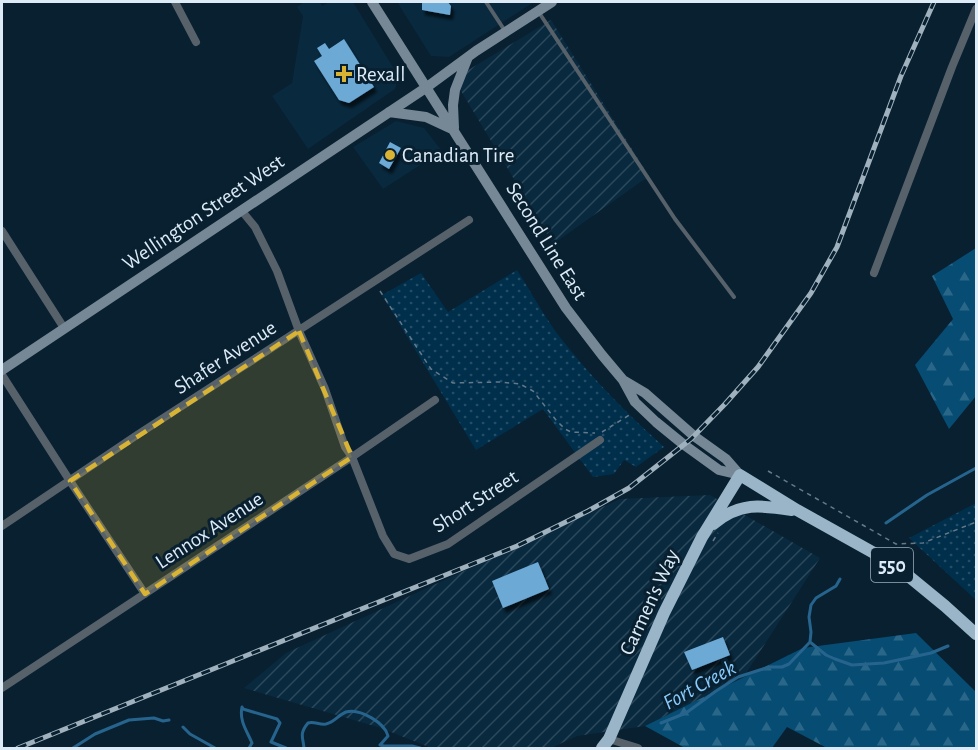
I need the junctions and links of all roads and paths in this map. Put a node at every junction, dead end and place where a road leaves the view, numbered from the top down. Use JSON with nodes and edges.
{"nodes":[{"id":1,"x":175,"y":2,"type":"edge"},
{"id":2,"x":372,"y":2,"type":"edge"},
{"id":3,"x":486,"y":2,"type":"edge"},
{"id":4,"x":552,"y":2,"type":"edge"},
{"id":5,"x":976,"y":9,"type":"edge"},
{"id":6,"x":538,"y":11,"type":"junction"},
{"id":7,"x":505,"y":32,"type":"junction"},
{"id":8,"x":196,"y":42,"type":"dead end"},
{"id":9,"x":469,"y":56,"type":"junction"},
{"id":10,"x":427,"y":87,"type":"junction"},
{"id":11,"x":389,"y":112,"type":"junction"},
{"id":12,"x":454,"y":130,"type":"junction"},
{"id":13,"x":241,"y":210,"type":"junction"},
{"id":14,"x":469,"y":220,"type":"dead end"},
{"id":15,"x":2,"y":231,"type":"edge"},
{"id":16,"x":873,"y":273,"type":"dead end"},
{"id":17,"x":380,"y":291,"type":"dead end"},
{"id":18,"x":734,"y":297,"type":"dead end"},
{"id":19,"x":64,"y":328,"type":"junction"},
{"id":20,"x":299,"y":331,"type":"junction"},
{"id":21,"x":2,"y":370,"type":"edge"},
{"id":22,"x":2,"y":375,"type":"edge"},
{"id":23,"x":435,"y":400,"type":"dead end"},
{"id":24,"x":634,"y":412,"type":"dead end"},
{"id":25,"x":600,"y":440,"type":"dead end"},
{"id":26,"x":352,"y":457,"type":"junction"},
{"id":27,"x":768,"y":471,"type":"dead end"},
{"id":28,"x":740,"y":475,"type":"junction"},
{"id":29,"x":70,"y":481,"type":"junction"},
{"id":30,"x":796,"y":510,"type":"junction"},
{"id":31,"x":976,"y":522,"type":"edge"},
{"id":32,"x":2,"y":526,"type":"edge"},
{"id":33,"x":713,"y":531,"type":"junction"},
{"id":34,"x":712,"y":543,"type":"dead end"},
{"id":35,"x":145,"y":594,"type":"junction"},
{"id":36,"x":976,"y":634,"type":"edge"},
{"id":37,"x":2,"y":688,"type":"edge"},
{"id":38,"x":605,"y":744,"type":"edge"},
{"id":39,"x":638,"y":748,"type":"edge"}],
"edges":[{"from":1,"to":8,"type":"street"},
{"from":2,"to":10,"type":"main road","number":"550"},
{"from":3,"to":7,"type":"lane"},
{"from":4,"to":6,"type":"main road","name":"Wellington Street West"},
{"from":5,"to":16,"type":"street"},
{"from":6,"to":7,"type":"main road","name":"Wellington Street West"},
{"from":6,"to":18,"type":"lane"},
{"from":7,"to":9,"type":"main road","name":"Wellington Street West"},
{"from":9,"to":10,"type":"main road","name":"Wellington Street West"},
{"from":9,"to":12,"type":"main road"},
{"from":10,"to":11,"type":"main road","name":"Wellington Street West"},
{"from":10,"to":12,"type":"main road","name":"Second Line East","number":"550"},
{"from":11,"to":12,"type":"main road"},
{"from":11,"to":13,"type":"main road","name":"Wellington Street West"},
{"from":12,"to":28,"type":"main road","name":"Second Line East","number":"550"},
{"from":13,"to":19,"type":"main road","name":"Wellington Street West"},
{"from":13,"to":20,"type":"street","name":"Short Street"},
{"from":14,"to":20,"type":"street","name":"Shafer Avenue"},
{"from":15,"to":19,"type":"street"},
{"from":17,"to":24,"type":"path"},
{"from":19,"to":21,"type":"main road","name":"Wellington Street West"},
{"from":20,"to":26,"type":"street","name":"Short Street"},
{"from":20,"to":29,"type":"street","name":"Shafer Avenue"},
{"from":22,"to":29,"type":"street"},
{"from":23,"to":26,"type":"street","name":"Lennox Avenue"},
{"from":25,"to":26,"type":"street","name":"Short Street"},
{"from":26,"to":35,"type":"street","name":"Lennox Avenue"},
{"from":27,"to":31,"type":"path"},
{"from":28,"to":30,"type":"highway","name":"Second Line East","number":"550"},
{"from":28,"to":33,"type":"highway","name":"Carmen's Way"},
{"from":29,"to":32,"type":"street","name":"Shafer Avenue"},
{"from":29,"to":35,"type":"street"},
{"from":30,"to":33,"type":"highway"},
{"from":30,"to":36,"type":"highway","name":"Second Line East","number":"550"},
{"from":33,"to":34,"type":"path"},
{"from":33,"to":38,"type":"highway","name":"Carmen's Way"},
{"from":35,"to":37,"type":"street","name":"Lennox Avenue"},
{"from":38,"to":39,"type":"street"}]}
